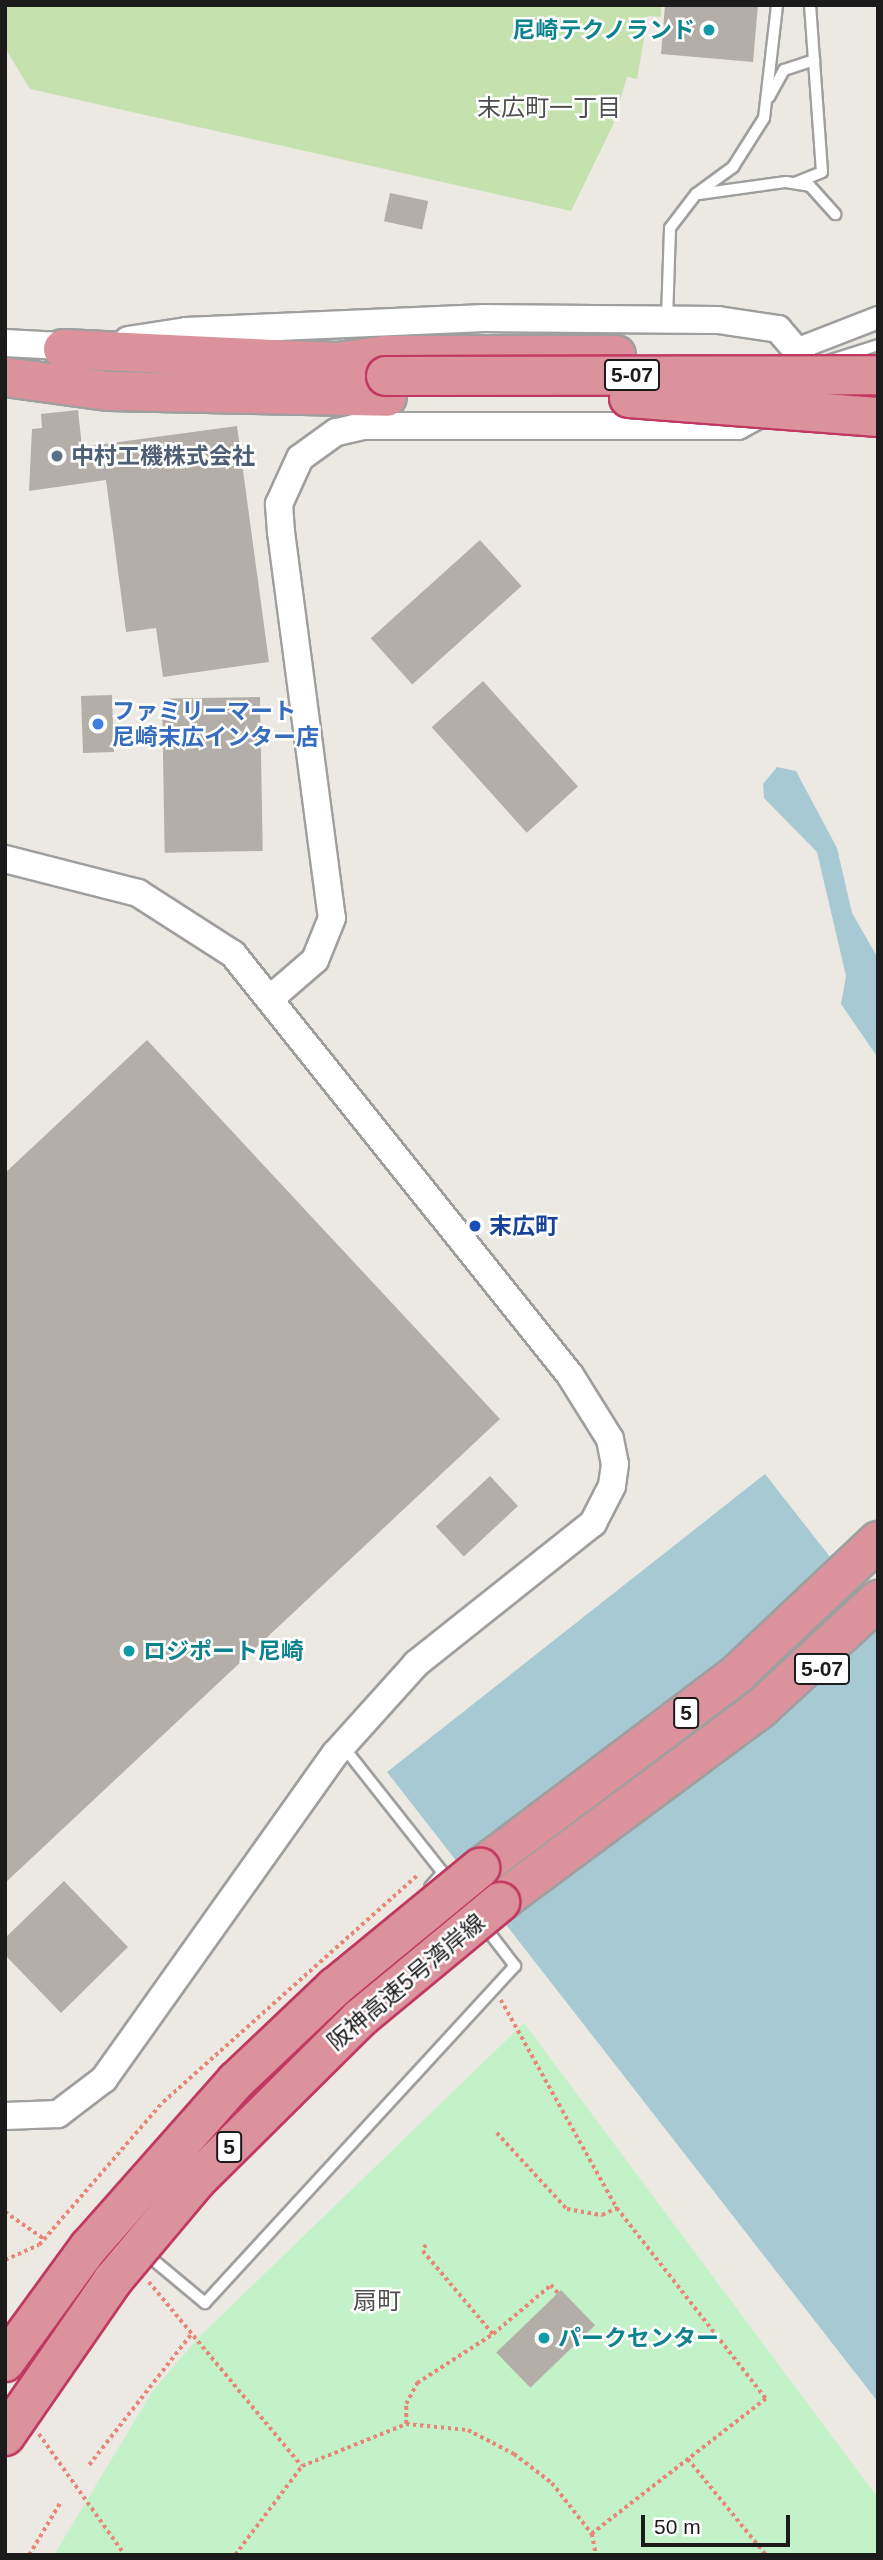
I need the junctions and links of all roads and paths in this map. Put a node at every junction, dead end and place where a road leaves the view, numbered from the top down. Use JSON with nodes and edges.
{"nodes":[{"id":1,"x":778,"y":5,"type":"edge"},
{"id":2,"x":810,"y":5,"type":"edge"},
{"id":3,"x":814,"y":60,"type":"junction"},
{"id":4,"x":766,"y":102,"type":"junction"},
{"id":5,"x":795,"y":183,"type":"junction"},
{"id":6,"x":696,"y":194,"type":"junction"},
{"id":7,"x":835,"y":214,"type":"dead end"},
{"id":8,"x":878,"y":317,"type":"edge"},
{"id":9,"x":667,"y":322,"type":"junction"},
{"id":10,"x":5,"y":343,"type":"edge"},
{"id":11,"x":878,"y":345,"type":"edge"},
{"id":12,"x":798,"y":348,"type":"junction"},
{"id":13,"x":63,"y":349,"type":"junction"},
{"id":14,"x":878,"y":355,"type":"edge"},
{"id":15,"x":878,"y":375,"type":"edge"},
{"id":16,"x":386,"y":376,"type":"junction"},
{"id":17,"x":800,"y":376,"type":"junction"},
{"id":18,"x":5,"y":377,"type":"edge"},
{"id":19,"x":608,"y":396,"type":"junction"},
{"id":20,"x":878,"y":396,"type":"edge"},
{"id":21,"x":878,"y":417,"type":"edge"},
{"id":22,"x":5,"y":859,"type":"edge"},
{"id":23,"x":271,"y":998,"type":"junction"},
{"id":24,"x":878,"y":1541,"type":"edge"},
{"id":25,"x":878,"y":1600,"type":"edge"},
{"id":26,"x":878,"y":1620,"type":"edge"},
{"id":27,"x":760,"y":1709,"type":"junction"},
{"id":28,"x":342,"y":1745,"type":"junction"},
{"id":29,"x":428,"y":1866,"type":"dead end"},
{"id":30,"x":443,"y":1872,"type":"junction"},
{"id":31,"x":492,"y":1987,"type":"junction"},
{"id":32,"x":5,"y":2116,"type":"edge"},
{"id":33,"x":497,"y":2133,"type":"dead end"},
{"id":34,"x":617,"y":2208,"type":"junction"},
{"id":35,"x":5,"y":2213,"type":"edge"},
{"id":36,"x":120,"y":2232,"type":"dead end"},
{"id":37,"x":44,"y":2239,"type":"junction"},
{"id":38,"x":131,"y":2241,"type":"dead end"},
{"id":39,"x":426,"y":2245,"type":"dead end"},
{"id":40,"x":5,"y":2260,"type":"edge"},
{"id":41,"x":558,"y":2293,"type":"dead end"},
{"id":42,"x":192,"y":2333,"type":"dead end"},
{"id":43,"x":493,"y":2334,"type":"junction"},
{"id":44,"x":197,"y":2339,"type":"dead end"},
{"id":45,"x":5,"y":2362,"type":"edge"},
{"id":46,"x":406,"y":2424,"type":"junction"},
{"id":47,"x":20,"y":2432,"type":"edge"},
{"id":48,"x":688,"y":2459,"type":"junction"},
{"id":49,"x":89,"y":2465,"type":"dead end"},
{"id":50,"x":302,"y":2466,"type":"junction"},
{"id":51,"x":60,"y":2503,"type":"dead end"},
{"id":52,"x":592,"y":2534,"type":"junction"},
{"id":53,"x":29,"y":2555,"type":"edge"},
{"id":54,"x":125,"y":2555,"type":"edge"},
{"id":55,"x":235,"y":2555,"type":"edge"},
{"id":56,"x":596,"y":2555,"type":"edge"},
{"id":57,"x":766,"y":2555,"type":"edge"}],
"edges":[{"from":1,"to":4,"type":"lane"},
{"from":2,"to":3,"type":"lane"},
{"from":3,"to":4,"type":"lane"},
{"from":3,"to":5,"type":"lane"},
{"from":4,"to":6,"type":"lane"},
{"from":5,"to":6,"type":"lane"},
{"from":5,"to":7,"type":"lane"},
{"from":6,"to":9,"type":"lane"},
{"from":8,"to":12,"type":"street"},
{"from":9,"to":12,"type":"street"},
{"from":9,"to":13,"type":"street"},
{"from":10,"to":13,"type":"street"},
{"from":11,"to":17,"type":"lane"},
{"from":12,"to":17,"type":"street"},
{"from":13,"to":16,"type":"highway","number":"5-07"},
{"from":14,"to":16,"type":"highway","number":"5-07"},
{"from":15,"to":16,"type":"highway","number":"5-07","bridge":true},
{"from":16,"to":18,"type":"highway","number":"5-07"},
{"from":16,"to":19,"type":"highway","number":"5-07"},
{"from":17,"to":23,"type":"street"},
{"from":19,"to":20,"type":"highway","number":"5-07","bridge":true},
{"from":19,"to":21,"type":"highway","number":"5-07","bridge":true},
{"from":22,"to":23,"type":"street"},
{"from":23,"to":28,"type":"street"},
{"from":24,"to":45,"type":"highway","name":"阪神高速5号湾岸線","number":"5","bridge":true},
{"from":25,"to":27,"type":"highway","name":"阪神高速5号湾岸線","number":"5"},
{"from":26,"to":27,"type":"highway","number":"5-07"},
{"from":27,"to":47,"type":"highway","name":"阪神高速5号湾岸線","number":"5","bridge":true},
{"from":28,"to":30,"type":"lane"},
{"from":28,"to":32,"type":"street"},
{"from":29,"to":37,"type":"path"},
{"from":30,"to":31,"type":"lane"},
{"from":30,"to":36,"type":"lane"},
{"from":31,"to":34,"type":"path"},
{"from":31,"to":38,"type":"lane"},
{"from":33,"to":34,"type":"path"},
{"from":34,"to":48,"type":"path"},
{"from":35,"to":37,"type":"path"},
{"from":37,"to":40,"type":"path"},
{"from":39,"to":43,"type":"path"},
{"from":41,"to":43,"type":"path"},
{"from":42,"to":49,"type":"path"},
{"from":43,"to":46,"type":"path"},
{"from":44,"to":50,"type":"path"},
{"from":46,"to":50,"type":"path"},
{"from":46,"to":52,"type":"path"},
{"from":47,"to":54,"type":"path"},
{"from":48,"to":52,"type":"path"},
{"from":48,"to":57,"type":"path"},
{"from":50,"to":55,"type":"path"},
{"from":51,"to":53,"type":"path"},
{"from":52,"to":56,"type":"path"}]}
